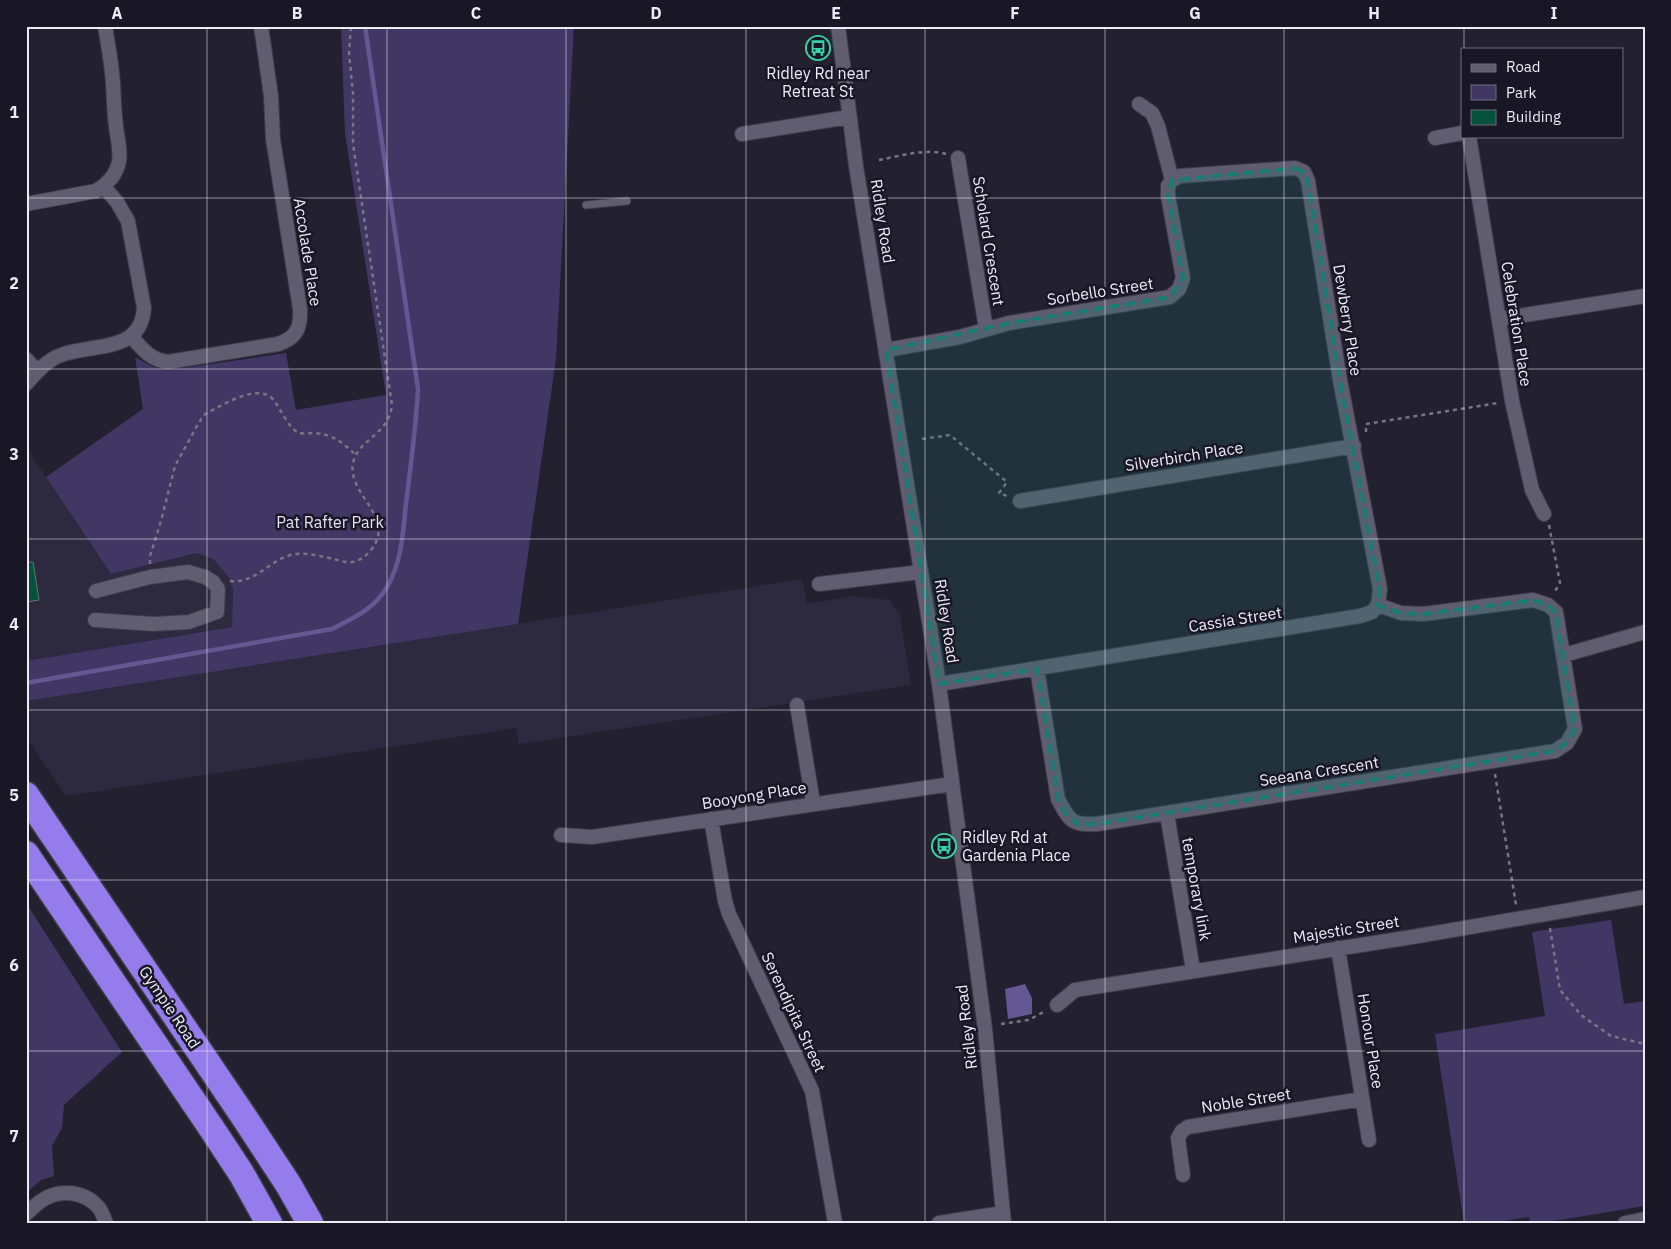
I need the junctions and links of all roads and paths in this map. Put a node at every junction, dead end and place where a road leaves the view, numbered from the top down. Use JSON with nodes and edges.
{"nodes":[{"id":1,"x":105,"y":26,"type":"edge"},
{"id":2,"x":261,"y":26,"type":"edge"},
{"id":3,"x":351,"y":26,"type":"edge"},
{"id":4,"x":838,"y":26,"type":"edge"},
{"id":5,"x":1139,"y":104,"type":"dead end"},
{"id":6,"x":850,"y":118,"type":"junction"},
{"id":7,"x":1461,"y":133,"type":"edge"},
{"id":8,"x":742,"y":134,"type":"dead end"},
{"id":9,"x":1435,"y":138,"type":"dead end"},
{"id":10,"x":1469,"y":138,"type":"edge"},
{"id":11,"x":958,"y":158,"type":"joint"},
{"id":12,"x":879,"y":160,"type":"dead end"},
{"id":13,"x":1172,"y":180,"type":"junction"},
{"id":14,"x":104,"y":187,"type":"junction"},
{"id":15,"x":627,"y":202,"type":"dead end"},
{"id":16,"x":26,"y":204,"type":"edge"},
{"id":17,"x":586,"y":205,"type":"dead end"},
{"id":18,"x":1645,"y":296,"type":"edge"},
{"id":19,"x":1499,"y":319,"type":"junction"},
{"id":20,"x":986,"y":329,"type":"junction"},
{"id":21,"x":131,"y":336,"type":"junction"},
{"id":22,"x":886,"y":350,"type":"junction"},
{"id":23,"x":26,"y":359,"type":"edge"},
{"id":24,"x":37,"y":371,"type":"junction"},
{"id":25,"x":26,"y":384,"type":"edge"},
{"id":26,"x":1512,"y":401,"type":"junction"},
{"id":27,"x":1361,"y":434,"type":"dead end"},
{"id":28,"x":922,"y":439,"type":"dead end"},
{"id":29,"x":1354,"y":446,"type":"junction"},
{"id":30,"x":356,"y":455,"type":"junction"},
{"id":31,"x":1020,"y":501,"type":"joint"},
{"id":32,"x":1544,"y":514,"type":"joint"},
{"id":33,"x":921,"y":572,"type":"junction"},
{"id":34,"x":150,"y":577,"type":"junction"},
{"id":35,"x":212,"y":582,"type":"junction"},
{"id":36,"x":819,"y":584,"type":"dead end"},
{"id":37,"x":96,"y":590,"type":"dead end"},
{"id":38,"x":1378,"y":605,"type":"junction"},
{"id":39,"x":1548,"y":605,"type":"junction"},
{"id":40,"x":95,"y":620,"type":"dead end"},
{"id":41,"x":1645,"y":632,"type":"edge"},
{"id":42,"x":1564,"y":655,"type":"junction"},
{"id":43,"x":1038,"y":669,"type":"junction"},
{"id":44,"x":939,"y":684,"type":"junction"},
{"id":45,"x":797,"y":704,"type":"dead end"},
{"id":46,"x":1493,"y":761,"type":"junction"},
{"id":47,"x":952,"y":784,"type":"junction"},
{"id":48,"x":26,"y":795,"type":"edge"},
{"id":49,"x":813,"y":803,"type":"junction"},
{"id":50,"x":1167,"y":814,"type":"junction"},
{"id":51,"x":711,"y":819,"type":"junction"},
{"id":52,"x":561,"y":835,"type":"dead end"},
{"id":53,"x":26,"y":854,"type":"edge"},
{"id":54,"x":1645,"y":897,"type":"edge"},
{"id":55,"x":1548,"y":914,"type":"junction"},
{"id":56,"x":1519,"y":918,"type":"junction"},
{"id":57,"x":1338,"y":948,"type":"junction"},
{"id":58,"x":1193,"y":970,"type":"junction"},
{"id":59,"x":1057,"y":1005,"type":"joint"},
{"id":60,"x":1001,"y":1024,"type":"dead end"},
{"id":61,"x":1645,"y":1044,"type":"edge"},
{"id":62,"x":1362,"y":1098,"type":"junction"},
{"id":63,"x":1369,"y":1140,"type":"dead end"},
{"id":64,"x":1183,"y":1175,"type":"dead end"},
{"id":65,"x":26,"y":1214,"type":"edge"},
{"id":66,"x":1003,"y":1218,"type":"edge"},
{"id":67,"x":1645,"y":1219,"type":"edge"},
{"id":68,"x":106,"y":1223,"type":"edge"},
{"id":69,"x":270,"y":1223,"type":"edge"},
{"id":70,"x":310,"y":1223,"type":"edge"},
{"id":71,"x":835,"y":1223,"type":"edge"},
{"id":72,"x":939,"y":1223,"type":"edge"},
{"id":73,"x":1625,"y":1223,"type":"edge"}],
"edges":[{"from":1,"to":14,"type":"street"},
{"from":2,"to":21,"type":"street","name":"Accolade Place"},
{"from":3,"to":30,"type":"path"},
{"from":4,"to":6,"type":"street","name":"Ridley Road"},
{"from":5,"to":13,"type":"street","name":"Sorbello Street"},
{"from":6,"to":8,"type":"street"},
{"from":6,"to":22,"type":"street","name":"Ridley Road"},
{"from":7,"to":9,"type":"street"},
{"from":10,"to":19,"type":"street","name":"Celebration Place"},
{"from":11,"to":12,"type":"path"},
{"from":11,"to":20,"type":"street","name":"Scholard Crescent"},
{"from":13,"to":20,"type":"street","name":"Sorbello Street"},
{"from":13,"to":29,"type":"street","name":"Dewberry Place"},
{"from":14,"to":16,"type":"street"},
{"from":14,"to":21,"type":"street"},
{"from":15,"to":17,"type":"lane"},
{"from":18,"to":19,"type":"street"},
{"from":19,"to":26,"type":"street","name":"Celebration Place"},
{"from":20,"to":22,"type":"street","name":"Sorbello Street"},
{"from":21,"to":24,"type":"street"},
{"from":22,"to":33,"type":"street","name":"Ridley Road"},
{"from":23,"to":24,"type":"street"},
{"from":24,"to":25,"type":"street"},
{"from":26,"to":27,"type":"path"},
{"from":26,"to":32,"type":"street","name":"Celebration Place"},
{"from":28,"to":31,"type":"path"},
{"from":29,"to":31,"type":"street","name":"Silverbirch Place"},
{"from":29,"to":38,"type":"street","name":"Dewberry Place"},
{"from":30,"to":34,"type":"path"},
{"from":30,"to":35,"type":"path"},
{"from":32,"to":39,"type":"path"},
{"from":33,"to":36,"type":"street"},
{"from":33,"to":44,"type":"street","name":"Ridley Road"},
{"from":34,"to":35,"type":"street"},
{"from":34,"to":37,"type":"street"},
{"from":35,"to":40,"type":"street"},
{"from":38,"to":39,"type":"street"},
{"from":38,"to":43,"type":"street","name":"Cassia Street"},
{"from":39,"to":42,"type":"street","name":"Seeana Crescent"},
{"from":41,"to":42,"type":"street"},
{"from":42,"to":46,"type":"street","name":"Seeana Crescent"},
{"from":43,"to":44,"type":"street","name":"Cassia Street"},
{"from":43,"to":50,"type":"street","name":"Seeana Crescent"},
{"from":44,"to":47,"type":"street","name":"Ridley Road"},
{"from":45,"to":49,"type":"street"},
{"from":46,"to":50,"type":"street","name":"Seeana Crescent"},
{"from":46,"to":56,"type":"path"},
{"from":47,"to":49,"type":"street","name":"Booyong Place"},
{"from":47,"to":66,"type":"street","name":"Ridley Road"},
{"from":48,"to":70,"type":"highway","name":"Gympie Road"},
{"from":49,"to":51,"type":"street","name":"Booyong Place"},
{"from":50,"to":58,"type":"street","name":"temporary link"},
{"from":51,"to":52,"type":"street","name":"Booyong Place"},
{"from":51,"to":71,"type":"street","name":"Serendipita Street"},
{"from":53,"to":69,"type":"highway","name":"Gympie Road"},
{"from":54,"to":55,"type":"street","name":"Majestic Street"},
{"from":55,"to":56,"type":"street","name":"Majestic Street"},
{"from":55,"to":61,"type":"path"},
{"from":56,"to":57,"type":"street","name":"Majestic Street"},
{"from":57,"to":58,"type":"street","name":"Majestic Street"},
{"from":57,"to":62,"type":"street","name":"Honour Place"},
{"from":58,"to":59,"type":"street","name":"Majestic Street"},
{"from":59,"to":60,"type":"path"},
{"from":62,"to":63,"type":"street","name":"Honour Place"},
{"from":62,"to":64,"type":"street","name":"Noble Street"},
{"from":65,"to":68,"type":"street"},
{"from":66,"to":72,"type":"street"},
{"from":67,"to":73,"type":"street"}]}
